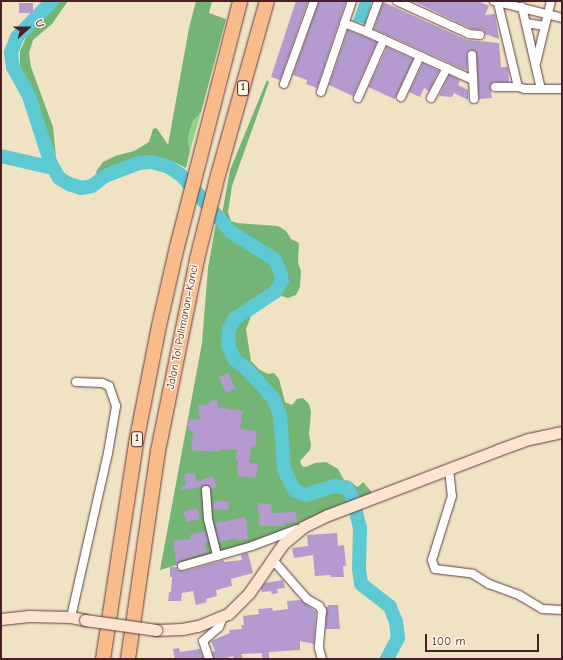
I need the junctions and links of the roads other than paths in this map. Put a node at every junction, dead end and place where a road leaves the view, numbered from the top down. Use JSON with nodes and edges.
{"nodes":[{"id":1,"x":240,"y":1,"type":"edge"},
{"id":2,"x":267,"y":1,"type":"edge"},
{"id":3,"x":314,"y":1,"type":"edge"},
{"id":4,"x":352,"y":1,"type":"edge"},
{"id":5,"x":378,"y":1,"type":"edge"},
{"id":6,"x":397,"y":1,"type":"edge"},
{"id":7,"x":551,"y":1,"type":"edge"},
{"id":8,"x":496,"y":2,"type":"edge"},
{"id":9,"x":522,"y":7,"type":"junction"},
{"id":10,"x":548,"y":14,"type":"junction"},
{"id":11,"x":562,"y":18,"type":"edge"},
{"id":12,"x":344,"y":23,"type":"junction"},
{"id":13,"x":526,"y":23,"type":"junction"},
{"id":14,"x":545,"y":26,"type":"junction"},
{"id":15,"x":367,"y":32,"type":"junction"},
{"id":16,"x":480,"y":36,"type":"dead end"},
{"id":17,"x":384,"y":40,"type":"junction"},
{"id":18,"x":472,"y":55,"type":"dead end"},
{"id":19,"x":420,"y":56,"type":"junction"},
{"id":20,"x":536,"y":64,"type":"junction"},
{"id":21,"x":448,"y":68,"type":"junction"},
{"id":22,"x":473,"y":80,"type":"junction"},
{"id":23,"x":284,"y":84,"type":"dead end"},
{"id":24,"x":495,"y":87,"type":"dead end"},
{"id":25,"x":518,"y":87,"type":"junction"},
{"id":26,"x":541,"y":89,"type":"junction"},
{"id":27,"x":562,"y":89,"type":"edge"},
{"id":28,"x":321,"y":92,"type":"dead end"},
{"id":29,"x":401,"y":97,"type":"dead end"},
{"id":30,"x":358,"y":98,"type":"dead end"},
{"id":31,"x":431,"y":98,"type":"dead end"},
{"id":32,"x":474,"y":99,"type":"dead end"},
{"id":33,"x":76,"y":382,"type":"dead end"},
{"id":34,"x":562,"y":432,"type":"edge"},
{"id":35,"x":449,"y":469,"type":"junction"},
{"id":36,"x":206,"y":490,"type":"dead end"},
{"id":37,"x":303,"y":527,"type":"junction"},
{"id":38,"x":217,"y":556,"type":"junction"},
{"id":39,"x":272,"y":559,"type":"junction"},
{"id":40,"x":182,"y":566,"type":"dead end"},
{"id":41,"x":562,"y":610,"type":"edge"},
{"id":42,"x":222,"y":617,"type":"junction"},
{"id":43,"x":71,"y":618,"type":"junction"},
{"id":44,"x":1,"y":619,"type":"edge"},
{"id":45,"x":103,"y":659,"type":"edge"},
{"id":46,"x":128,"y":659,"type":"edge"},
{"id":47,"x":210,"y":659,"type":"edge"},
{"id":48,"x":322,"y":659,"type":"edge"}],
"edges":[{"from":1,"to":45,"type":"highway","name":"Jalan Tol Palimanan–Kanci","number":"1"},
{"from":2,"to":46,"type":"highway","name":"Jalan Tol Palimanan–Kanci","number":"1"},
{"from":3,"to":23,"type":"street"},
{"from":4,"to":12,"type":"street"},
{"from":5,"to":15,"type":"street"},
{"from":6,"to":16,"type":"street"},
{"from":7,"to":10,"type":"street"},
{"from":8,"to":9,"type":"street"},
{"from":8,"to":25,"type":"street"},
{"from":9,"to":10,"type":"street"},
{"from":9,"to":13,"type":"street"},
{"from":10,"to":11,"type":"street"},
{"from":10,"to":14,"type":"street"},
{"from":12,"to":15,"type":"street"},
{"from":12,"to":28,"type":"street"},
{"from":13,"to":14,"type":"street"},
{"from":13,"to":20,"type":"street"},
{"from":14,"to":20,"type":"street"},
{"from":15,"to":17,"type":"street"},
{"from":17,"to":19,"type":"street"},
{"from":17,"to":30,"type":"street"},
{"from":18,"to":22,"type":"street"},
{"from":19,"to":21,"type":"street"},
{"from":19,"to":29,"type":"street"},
{"from":20,"to":26,"type":"street"},
{"from":21,"to":22,"type":"street"},
{"from":21,"to":31,"type":"street"},
{"from":22,"to":32,"type":"street"},
{"from":24,"to":25,"type":"street"},
{"from":25,"to":26,"type":"street"},
{"from":26,"to":27,"type":"street"},
{"from":33,"to":43,"type":"street"},
{"from":34,"to":35,"type":"street"},
{"from":35,"to":37,"type":"street"},
{"from":35,"to":41,"type":"street"},
{"from":36,"to":38,"type":"street"},
{"from":37,"to":38,"type":"street"},
{"from":37,"to":39,"type":"street"},
{"from":38,"to":40,"type":"street"},
{"from":39,"to":42,"type":"street"},
{"from":39,"to":48,"type":"street"},
{"from":42,"to":43,"type":"street","bridge":true},
{"from":42,"to":47,"type":"street"},
{"from":43,"to":44,"type":"street"}]}
